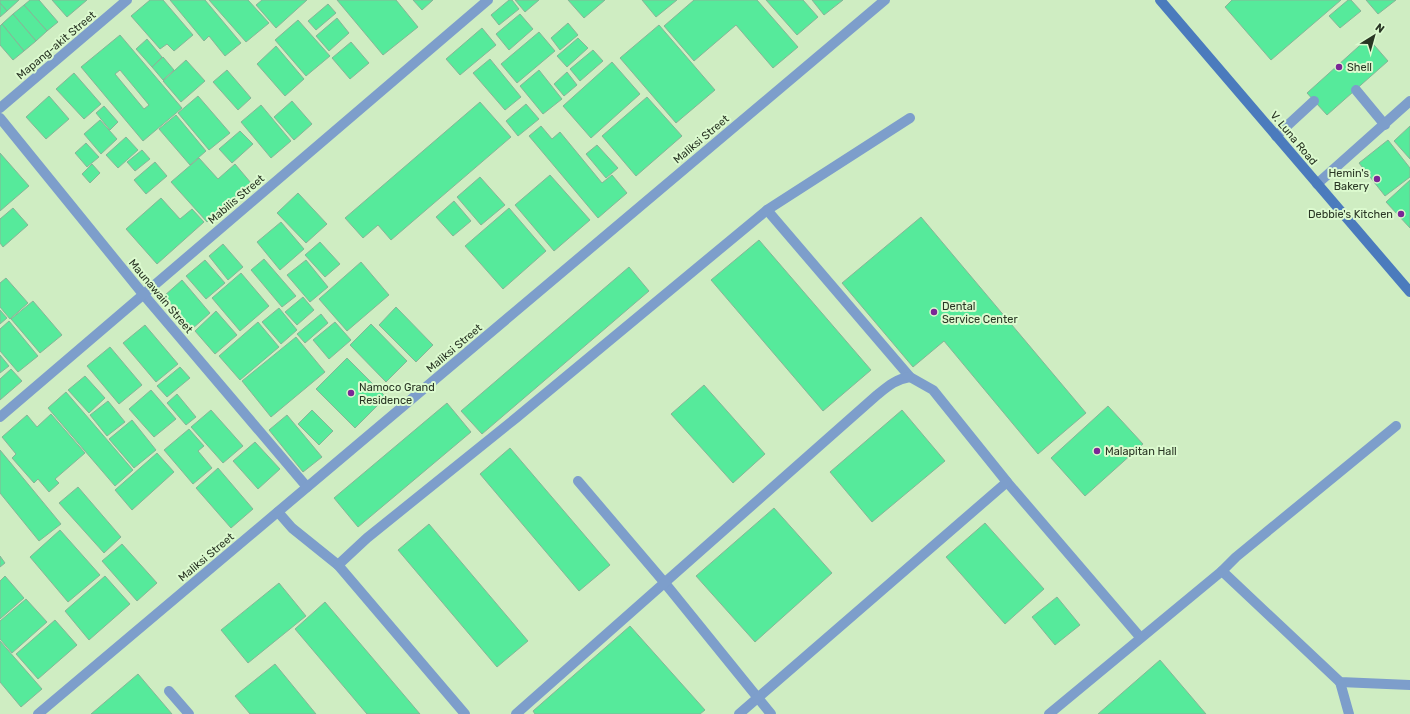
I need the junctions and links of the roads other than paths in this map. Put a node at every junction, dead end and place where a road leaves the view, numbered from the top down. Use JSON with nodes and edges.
{"nodes":[{"id":1,"x":127,"y":0,"type":"edge"},
{"id":2,"x":488,"y":0,"type":"edge"},
{"id":3,"x":885,"y":0,"type":"edge"},
{"id":4,"x":1160,"y":0,"type":"edge"},
{"id":5,"x":1356,"y":90,"type":"dead end"},
{"id":6,"x":1314,"y":101,"type":"dead end"},
{"id":7,"x":1410,"y":101,"type":"edge"},
{"id":8,"x":0,"y":108,"type":"edge"},
{"id":9,"x":0,"y":118,"type":"edge"},
{"id":10,"x":910,"y":118,"type":"dead end"},
{"id":11,"x":1385,"y":125,"type":"junction"},
{"id":12,"x":1276,"y":136,"type":"junction"},
{"id":13,"x":1317,"y":184,"type":"junction"},
{"id":14,"x":767,"y":210,"type":"junction"},
{"id":15,"x":1410,"y":292,"type":"edge"},
{"id":16,"x":143,"y":294,"type":"junction"},
{"id":17,"x":910,"y":377,"type":"junction"},
{"id":18,"x":0,"y":417,"type":"edge"},
{"id":19,"x":1396,"y":426,"type":"dead end"},
{"id":20,"x":578,"y":481,"type":"dead end"},
{"id":21,"x":1007,"y":482,"type":"junction"},
{"id":22,"x":307,"y":487,"type":"junction"},
{"id":23,"x":278,"y":512,"type":"junction"},
{"id":24,"x":338,"y":565,"type":"junction"},
{"id":25,"x":1222,"y":571,"type":"junction"},
{"id":26,"x":664,"y":582,"type":"junction"},
{"id":27,"x":1140,"y":637,"type":"junction"},
{"id":28,"x":1340,"y":682,"type":"junction"},
{"id":29,"x":1410,"y":684,"type":"edge"},
{"id":30,"x":169,"y":691,"type":"dead end"},
{"id":31,"x":757,"y":697,"type":"junction"},
{"id":32,"x":38,"y":714,"type":"edge"},
{"id":33,"x":189,"y":714,"type":"edge"},
{"id":34,"x":465,"y":714,"type":"edge"},
{"id":35,"x":516,"y":714,"type":"edge"},
{"id":36,"x":739,"y":714,"type":"edge"},
{"id":37,"x":771,"y":714,"type":"edge"},
{"id":38,"x":1049,"y":714,"type":"edge"},
{"id":39,"x":1349,"y":714,"type":"edge"}],
"edges":[{"from":1,"to":8,"type":"street","name":"Mapang-akit Street"},
{"from":2,"to":16,"type":"street","name":"Mabilis Street"},
{"from":3,"to":22,"type":"street","name":"Maliksi Street"},
{"from":4,"to":12,"type":"main road","name":"V. Luna Road"},
{"from":5,"to":11,"type":"street"},
{"from":6,"to":12,"type":"street"},
{"from":7,"to":11,"type":"street"},
{"from":9,"to":16,"type":"street","name":"Maunawain Street"},
{"from":10,"to":14,"type":"street"},
{"from":11,"to":13,"type":"street"},
{"from":12,"to":13,"type":"main road","name":"V. Luna Road"},
{"from":13,"to":15,"type":"main road","name":"V. Luna Road"},
{"from":14,"to":17,"type":"street"},
{"from":14,"to":24,"type":"street"},
{"from":16,"to":18,"type":"street","name":"Mabilis Street"},
{"from":16,"to":22,"type":"street","name":"Maunawain Street"},
{"from":17,"to":21,"type":"street"},
{"from":17,"to":26,"type":"street"},
{"from":19,"to":25,"type":"street"},
{"from":20,"to":26,"type":"street"},
{"from":21,"to":27,"type":"street"},
{"from":21,"to":31,"type":"street"},
{"from":22,"to":23,"type":"street","name":"Maliksi Street"},
{"from":23,"to":24,"type":"street"},
{"from":23,"to":32,"type":"street","name":"Maliksi Street"},
{"from":24,"to":34,"type":"street"},
{"from":25,"to":27,"type":"street"},
{"from":25,"to":28,"type":"street"},
{"from":26,"to":31,"type":"street"},
{"from":26,"to":35,"type":"street"},
{"from":27,"to":38,"type":"street"},
{"from":28,"to":29,"type":"street"},
{"from":28,"to":39,"type":"street"},
{"from":30,"to":33,"type":"street"},
{"from":31,"to":36,"type":"street"},
{"from":31,"to":37,"type":"street"}]}
